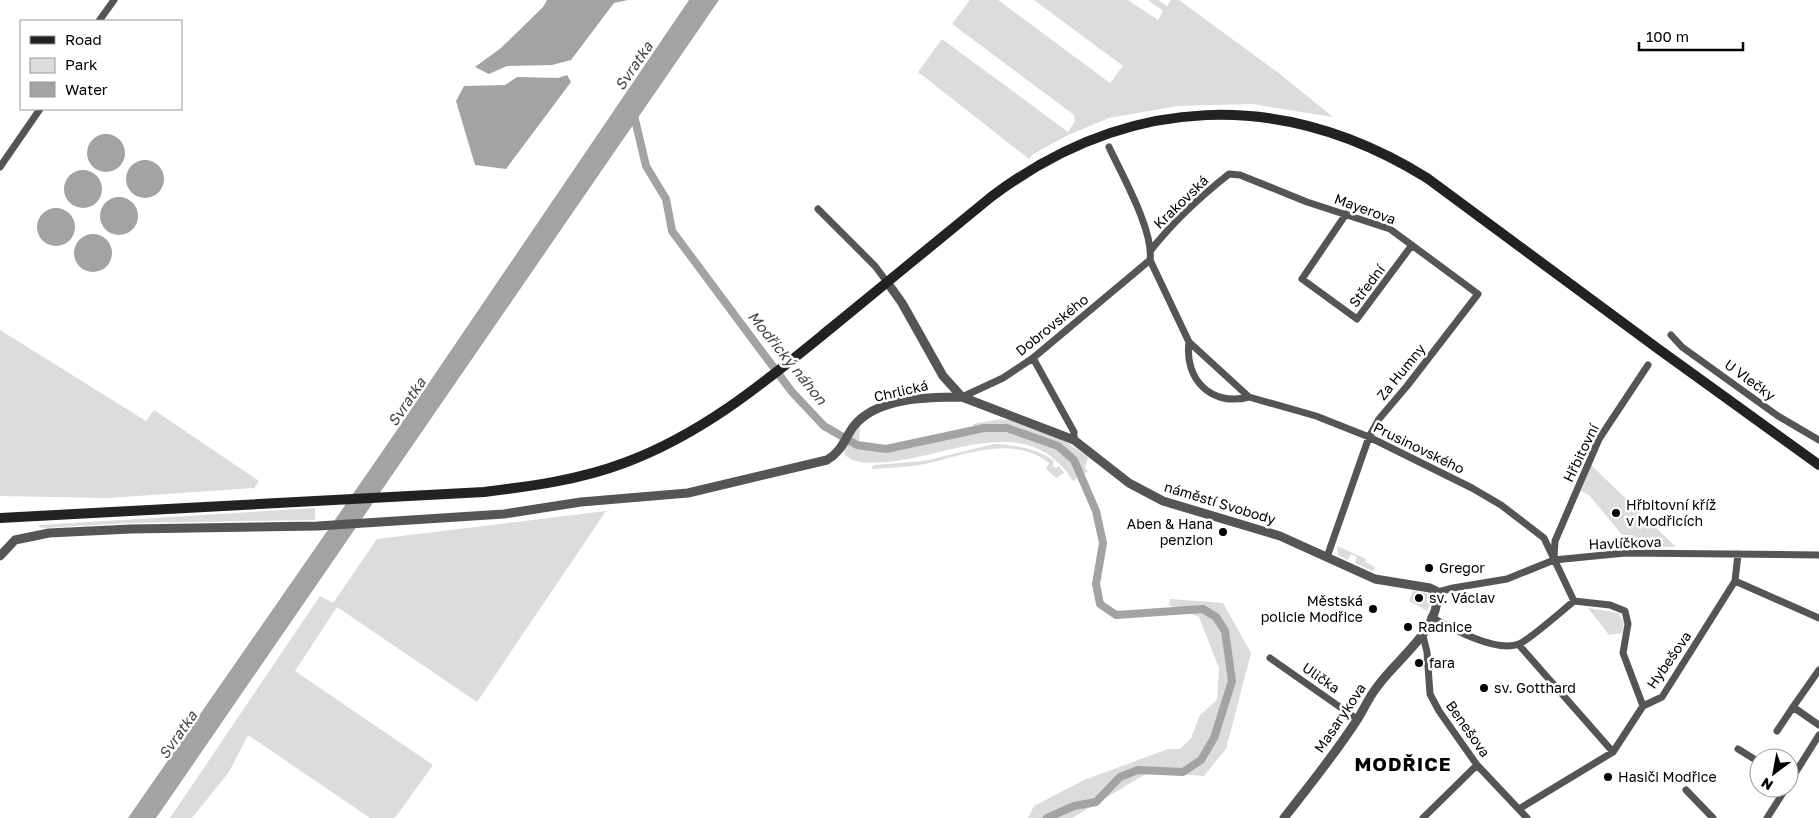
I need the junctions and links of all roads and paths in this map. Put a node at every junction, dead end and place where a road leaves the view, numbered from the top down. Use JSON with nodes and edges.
{"nodes":[{"id":1,"x":114,"y":0,"type":"edge"},
{"id":2,"x":100,"y":20,"type":"edge"},
{"id":3,"x":39,"y":110,"type":"edge"},
{"id":4,"x":1109,"y":147,"type":"dead end"},
{"id":5,"x":0,"y":167,"type":"edge"},
{"id":6,"x":1229,"y":174,"type":"joint"},
{"id":7,"x":818,"y":209,"type":"dead end"},
{"id":8,"x":1346,"y":214,"type":"junction"},
{"id":9,"x":1412,"y":245,"type":"junction"},
{"id":10,"x":1151,"y":250,"type":"junction"},
{"id":11,"x":1150,"y":260,"type":"junction"},
{"id":12,"x":887,"y":282,"type":"junction"},
{"id":13,"x":1478,"y":294,"type":"joint"},
{"id":14,"x":1671,"y":335,"type":"dead end"},
{"id":15,"x":1189,"y":342,"type":"junction"},
{"id":16,"x":1033,"y":358,"type":"junction"},
{"id":17,"x":1648,"y":365,"type":"dead end"},
{"id":18,"x":962,"y":397,"type":"junction"},
{"id":19,"x":1249,"y":397,"type":"junction"},
{"id":20,"x":1369,"y":437,"type":"junction"},
{"id":21,"x":1074,"y":440,"type":"junction"},
{"id":22,"x":1819,"y":440,"type":"edge"},
{"id":23,"x":1819,"y":465,"type":"edge"},
{"id":24,"x":0,"y":518,"type":"edge"},
{"id":25,"x":1738,"y":554,"type":"junction"},
{"id":26,"x":1819,"y":555,"type":"edge"},
{"id":27,"x":0,"y":556,"type":"edge"},
{"id":28,"x":1327,"y":557,"type":"junction"},
{"id":29,"x":1554,"y":560,"type":"junction"},
{"id":30,"x":1735,"y":581,"type":"junction"},
{"id":31,"x":1438,"y":592,"type":"junction"},
{"id":32,"x":1574,"y":601,"type":"junction"},
{"id":33,"x":1431,"y":618,"type":"junction"},
{"id":34,"x":1819,"y":618,"type":"edge"},
{"id":35,"x":1423,"y":636,"type":"junction"},
{"id":36,"x":1519,"y":645,"type":"junction"},
{"id":37,"x":1270,"y":658,"type":"dead end"},
{"id":38,"x":1819,"y":670,"type":"edge"},
{"id":39,"x":1643,"y":706,"type":"junction"},
{"id":40,"x":1794,"y":707,"type":"junction"},
{"id":41,"x":1357,"y":719,"type":"junction"},
{"id":42,"x":1819,"y":725,"type":"edge"},
{"id":43,"x":1777,"y":731,"type":"dead end"},
{"id":44,"x":1819,"y":735,"type":"edge"},
{"id":45,"x":1738,"y":749,"type":"dead end"},
{"id":46,"x":1613,"y":752,"type":"junction"},
{"id":47,"x":1749,"y":756,"type":"edge"},
{"id":48,"x":1476,"y":765,"type":"junction"},
{"id":49,"x":1799,"y":767,"type":"edge"},
{"id":50,"x":1686,"y":790,"type":"dead end"},
{"id":51,"x":1779,"y":798,"type":"edge"},
{"id":52,"x":1519,"y":809,"type":"junction"},
{"id":53,"x":1284,"y":818,"type":"edge"},
{"id":54,"x":1423,"y":818,"type":"edge"},
{"id":55,"x":1527,"y":818,"type":"edge"},
{"id":56,"x":1713,"y":818,"type":"edge"},
{"id":57,"x":1766,"y":818,"type":"edge"}],
"edges":[{"from":1,"to":2,"type":"street"},
{"from":3,"to":5,"type":"street"},
{"from":4,"to":10,"type":"street"},
{"from":6,"to":8,"type":"street","name":"Mayerova"},
{"from":6,"to":10,"type":"street","name":"Krakovská"},
{"from":7,"to":12,"type":"street"},
{"from":8,"to":9,"type":"street","name":"Mayerova"},
{"from":8,"to":9,"type":"street","name":"Střední"},
{"from":9,"to":13,"type":"street","name":"Mayerova"},
{"from":10,"to":11,"type":"street"},
{"from":11,"to":15,"type":"street","name":"Prusinovského"},
{"from":11,"to":16,"type":"street","name":"Dobrovského"},
{"from":12,"to":18,"type":"street"},
{"from":12,"to":23,"type":"main road"},
{"from":12,"to":24,"type":"main road"},
{"from":13,"to":20,"type":"street","name":"Za Humny"},
{"from":14,"to":22,"type":"street","name":"U Vlečky"},
{"from":15,"to":19,"type":"street","name":"Prusinovského"},
{"from":15,"to":19,"type":"street","name":"Prusinovského"},
{"from":16,"to":18,"type":"street","name":"Dobrovského"},
{"from":16,"to":21,"type":"street"},
{"from":17,"to":29,"type":"street","name":"Hřbitovní"},
{"from":18,"to":21,"type":"street","name":"náměstí Svobody"},
{"from":18,"to":27,"type":"street","name":"Chrlická"},
{"from":19,"to":20,"type":"street","name":"Prusinovského"},
{"from":20,"to":28,"type":"street","name":"Za Humny"},
{"from":20,"to":29,"type":"street","name":"Prusinovského"},
{"from":21,"to":28,"type":"street","name":"náměstí Svobody"},
{"from":25,"to":26,"type":"street","name":"Havlíčkova"},
{"from":25,"to":29,"type":"street","name":"Havlíčkova"},
{"from":25,"to":30,"type":"street","name":"Hybešova"},
{"from":28,"to":31,"type":"street","name":"náměstí Svobody"},
{"from":29,"to":31,"type":"street","name":"Havlíčkova"},
{"from":29,"to":32,"type":"street","name":"Prusinovského"},
{"from":30,"to":34,"type":"street"},
{"from":30,"to":39,"type":"street","name":"Hybešova"},
{"from":31,"to":33,"type":"street"},
{"from":32,"to":36,"type":"street"},
{"from":32,"to":39,"type":"street"},
{"from":33,"to":35,"type":"street"},
{"from":33,"to":36,"type":"street"},
{"from":35,"to":41,"type":"street","name":"Masarykova"},
{"from":35,"to":48,"type":"street","name":"Benešova"},
{"from":36,"to":46,"type":"street"},
{"from":37,"to":41,"type":"street","name":"Ulička"},
{"from":38,"to":40,"type":"street"},
{"from":39,"to":46,"type":"street","name":"Hybešova"},
{"from":40,"to":42,"type":"street"},
{"from":40,"to":43,"type":"street"},
{"from":41,"to":53,"type":"street","name":"Masarykova"},
{"from":44,"to":49,"type":"street"},
{"from":45,"to":47,"type":"street"},
{"from":46,"to":52,"type":"street","name":"Hybešova"},
{"from":48,"to":52,"type":"street","name":"Benešova"},
{"from":48,"to":54,"type":"street"},
{"from":50,"to":56,"type":"street"},
{"from":51,"to":57,"type":"street"},
{"from":52,"to":55,"type":"street","name":"Benešova"}]}
